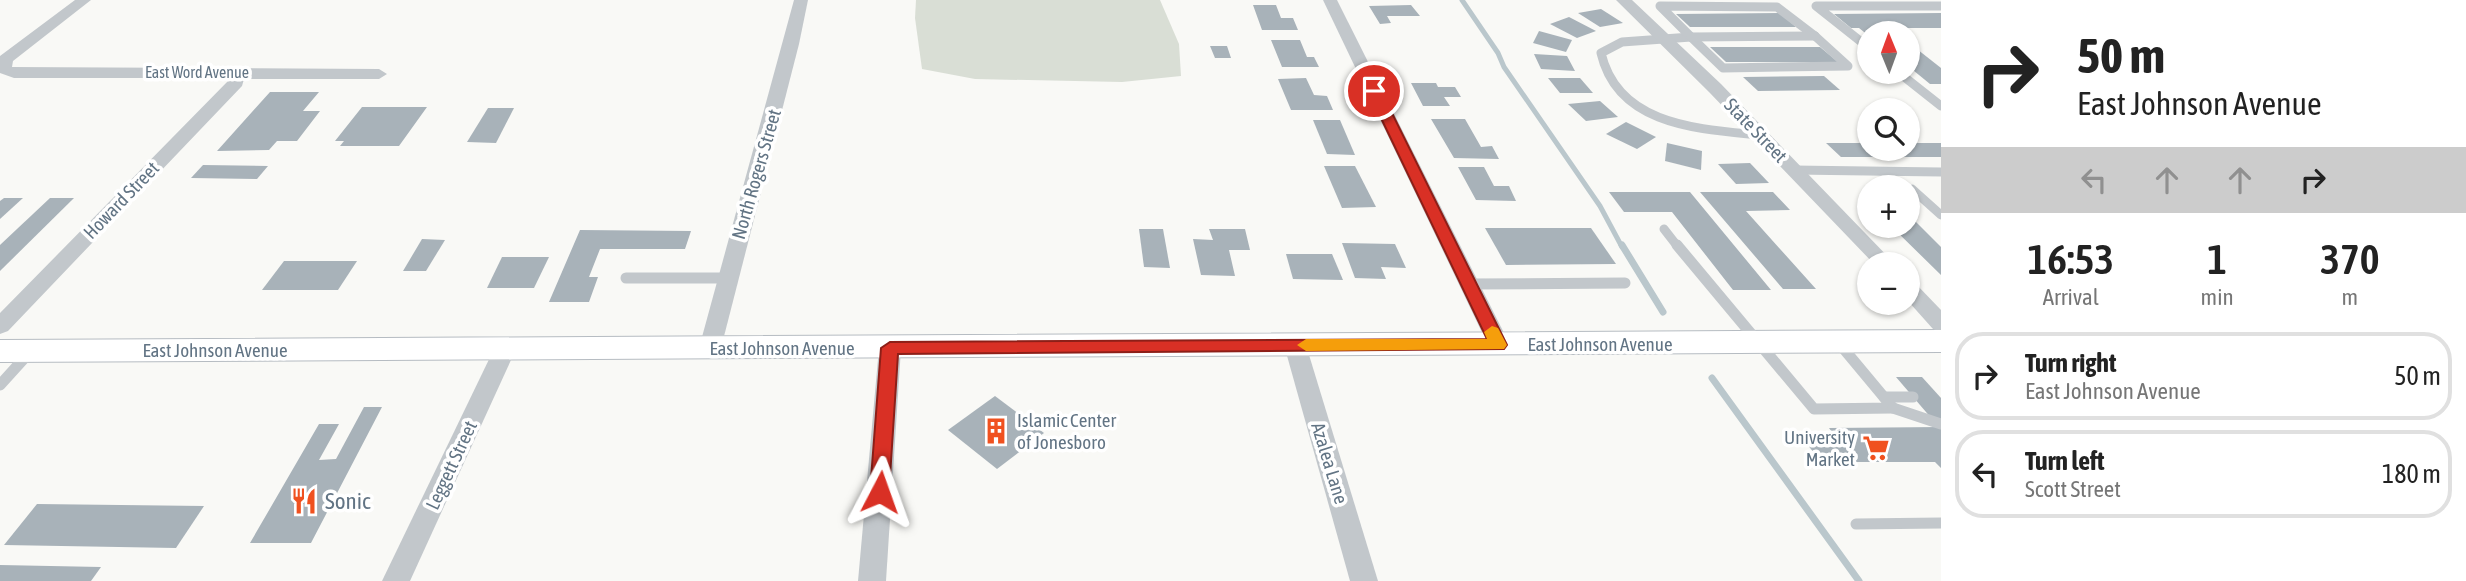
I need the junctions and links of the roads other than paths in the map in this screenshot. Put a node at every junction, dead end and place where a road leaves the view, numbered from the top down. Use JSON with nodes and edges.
{"nodes":[{"id":1,"x":84,"y":0,"type":"edge"},
{"id":2,"x":801,"y":0,"type":"edge"},
{"id":3,"x":1330,"y":0,"type":"edge"},
{"id":4,"x":1623,"y":0,"type":"edge"},
{"id":5,"x":1941,"y":6,"type":"edge"},
{"id":6,"x":1815,"y":36,"type":"junction"},
{"id":7,"x":1661,"y":37,"type":"junction"},
{"id":8,"x":1691,"y":37,"type":"junction"},
{"id":9,"x":1857,"y":38,"type":"edge"},
{"id":10,"x":236,"y":72,"type":"junction"},
{"id":11,"x":379,"y":74,"type":"dead end"},
{"id":12,"x":1913,"y":84,"type":"edge"},
{"id":13,"x":1928,"y":96,"type":"junction"},
{"id":14,"x":1941,"y":96,"type":"edge"},
{"id":15,"x":1941,"y":106,"type":"edge"},
{"id":16,"x":1760,"y":135,"type":"junction"},
{"id":17,"x":1794,"y":170,"type":"junction"},
{"id":18,"x":1941,"y":172,"type":"edge"},
{"id":19,"x":1920,"y":196,"type":"edge"},
{"id":20,"x":1941,"y":215,"type":"edge"},
{"id":21,"x":1664,"y":229,"type":"dead end"},
{"id":22,"x":1873,"y":252,"type":"edge"},
{"id":23,"x":626,"y":278,"type":"dead end"},
{"id":24,"x":726,"y":278,"type":"junction"},
{"id":25,"x":1625,"y":283,"type":"dead end"},
{"id":26,"x":1469,"y":284,"type":"junction"},
{"id":27,"x":1920,"y":301,"type":"edge"},
{"id":28,"x":1941,"y":324,"type":"edge"},
{"id":29,"x":0,"y":326,"type":"edge"},
{"id":30,"x":1941,"y":341,"type":"edge"},
{"id":31,"x":1758,"y":342,"type":"junction"},
{"id":32,"x":1838,"y":342,"type":"junction"},
{"id":33,"x":1294,"y":345,"type":"junction"},
{"id":34,"x":1499,"y":345,"type":"junction"},
{"id":35,"x":710,"y":348,"type":"junction"},
{"id":36,"x":890,"y":348,"type":"junction"},
{"id":37,"x":505,"y":349,"type":"junction"},
{"id":38,"x":15,"y":351,"type":"edge"},
{"id":39,"x":0,"y":385,"type":"edge"},
{"id":40,"x":1884,"y":397,"type":"junction"},
{"id":41,"x":1913,"y":397,"type":"dead end"},
{"id":42,"x":1893,"y":408,"type":"junction"},
{"id":43,"x":1941,"y":424,"type":"edge"},
{"id":44,"x":1941,"y":523,"type":"edge"},
{"id":45,"x":1856,"y":524,"type":"dead end"},
{"id":46,"x":396,"y":581,"type":"edge"},
{"id":47,"x":872,"y":581,"type":"edge"},
{"id":48,"x":1364,"y":581,"type":"edge"}],
"edges":[{"from":1,"to":10,"type":"street","name":"East Word Avenue"},
{"from":2,"to":24,"type":"street","name":"North Rogers Street"},
{"from":3,"to":26,"type":"street"},
{"from":4,"to":7,"type":"street","name":"State Street"},
{"from":5,"to":9,"type":"lane"},
{"from":6,"to":8,"type":"lane"},
{"from":6,"to":8,"type":"lane"},
{"from":6,"to":8,"type":"lane"},
{"from":7,"to":8,"type":"lane"},
{"from":7,"to":16,"type":"street","name":"State Street"},
{"from":7,"to":16,"type":"lane"},
{"from":10,"to":11,"type":"street","name":"East Word Avenue"},
{"from":10,"to":29,"type":"street","name":"Howard Street"},
{"from":12,"to":13,"type":"lane"},
{"from":13,"to":14,"type":"lane"},
{"from":13,"to":15,"type":"lane"},
{"from":16,"to":17,"type":"street","name":"State Street"},
{"from":17,"to":18,"type":"lane"},
{"from":17,"to":22,"type":"street","name":"State Street"},
{"from":19,"to":20,"type":"lane"},
{"from":21,"to":31,"type":"lane"},
{"from":23,"to":24,"type":"lane"},
{"from":24,"to":35,"type":"street","name":"North Rogers Street"},
{"from":25,"to":26,"type":"lane"},
{"from":26,"to":34,"type":"street"},
{"from":27,"to":28,"type":"street"},
{"from":30,"to":32,"type":"main road","name":"East Johnson Avenue"},
{"from":31,"to":32,"type":"main road","name":"East Johnson Avenue"},
{"from":31,"to":34,"type":"main road","name":"East Johnson Avenue"},
{"from":31,"to":42,"type":"lane"},
{"from":32,"to":40,"type":"lane"},
{"from":33,"to":34,"type":"main road","name":"East Johnson Avenue"},
{"from":33,"to":36,"type":"main road","name":"East Johnson Avenue"},
{"from":33,"to":48,"type":"street","name":"Azalea Lane"},
{"from":35,"to":36,"type":"main road","name":"East Johnson Avenue"},
{"from":35,"to":37,"type":"main road","name":"East Johnson Avenue"},
{"from":36,"to":47,"type":"street"},
{"from":37,"to":38,"type":"main road","name":"East Johnson Avenue"},
{"from":37,"to":46,"type":"street","name":"Leggett Street"},
{"from":38,"to":39,"type":"lane"},
{"from":40,"to":41,"type":"lane"},
{"from":40,"to":42,"type":"lane"},
{"from":42,"to":43,"type":"lane"},
{"from":44,"to":45,"type":"lane"}]}
